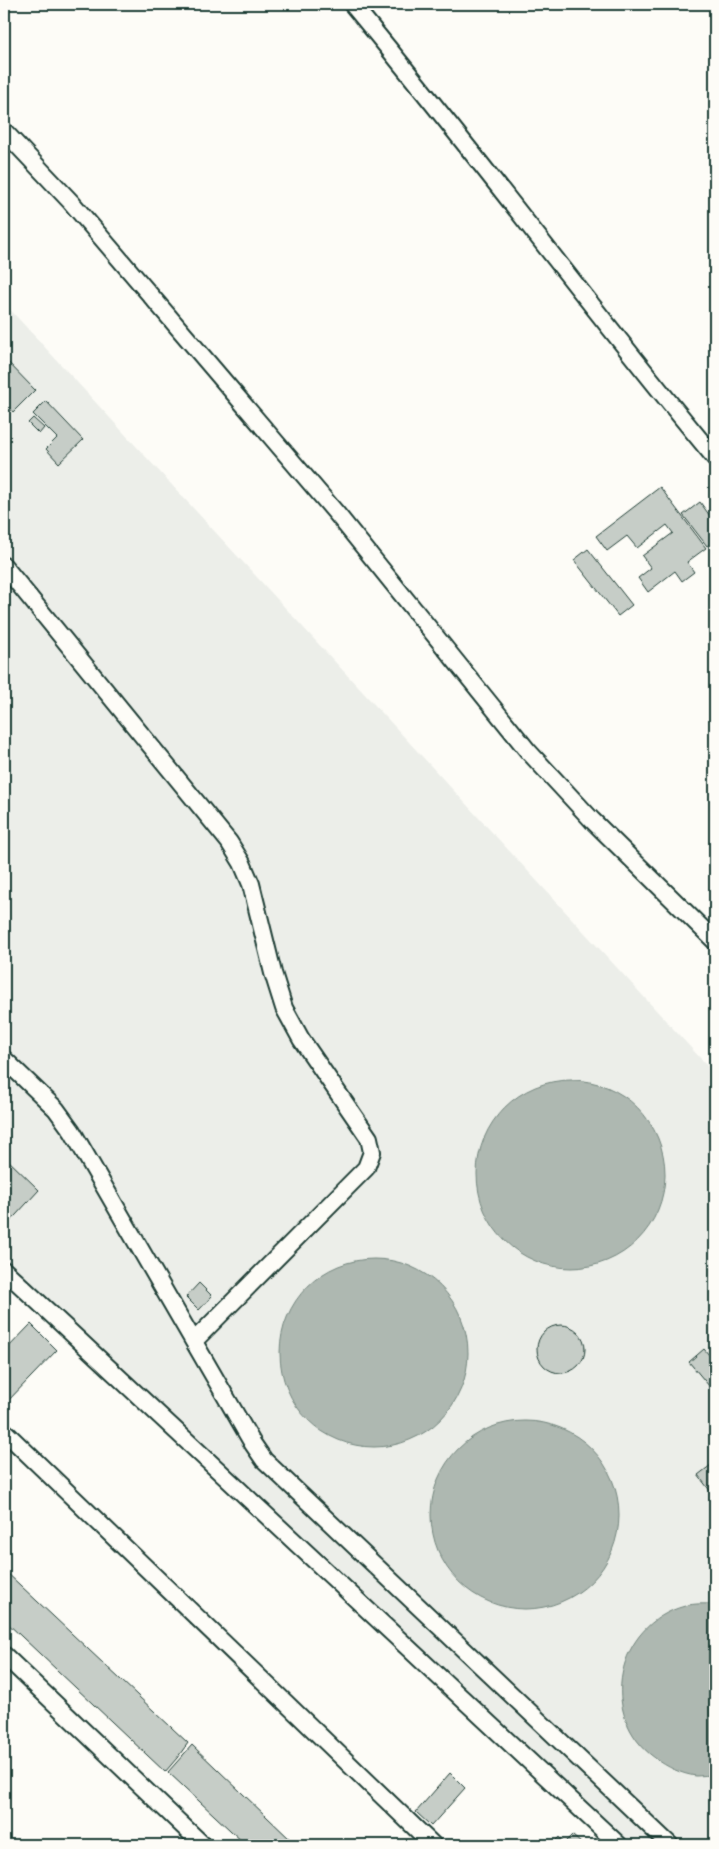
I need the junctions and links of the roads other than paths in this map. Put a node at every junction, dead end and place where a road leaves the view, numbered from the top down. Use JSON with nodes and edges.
{"nodes":[{"id":1,"x":352,"y":4,"type":"edge"},
{"id":2,"x":4,"y":131,"type":"edge"},
{"id":3,"x":715,"y":458,"type":"edge"},
{"id":4,"x":4,"y":566,"type":"edge"},
{"id":5,"x":715,"y":941,"type":"edge"},
{"id":6,"x":4,"y":1060,"type":"edge"},
{"id":7,"x":4,"y":1270,"type":"edge"},
{"id":8,"x":194,"y":1341,"type":"junction"},
{"id":9,"x":4,"y":1431,"type":"edge"},
{"id":10,"x":4,"y":1655,"type":"edge"},
{"id":11,"x":203,"y":1845,"type":"edge"},
{"id":12,"x":433,"y":1845,"type":"edge"},
{"id":13,"x":619,"y":1845,"type":"edge"},
{"id":14,"x":670,"y":1845,"type":"edge"}],
"edges":[{"from":1,"to":3,"type":"lane"},
{"from":2,"to":5,"type":"lane"},
{"from":4,"to":8,"type":"lane"},
{"from":6,"to":8,"type":"lane"},
{"from":7,"to":13,"type":"lane"},
{"from":8,"to":14,"type":"lane"},
{"from":9,"to":12,"type":"lane"},
{"from":10,"to":11,"type":"lane"}]}
